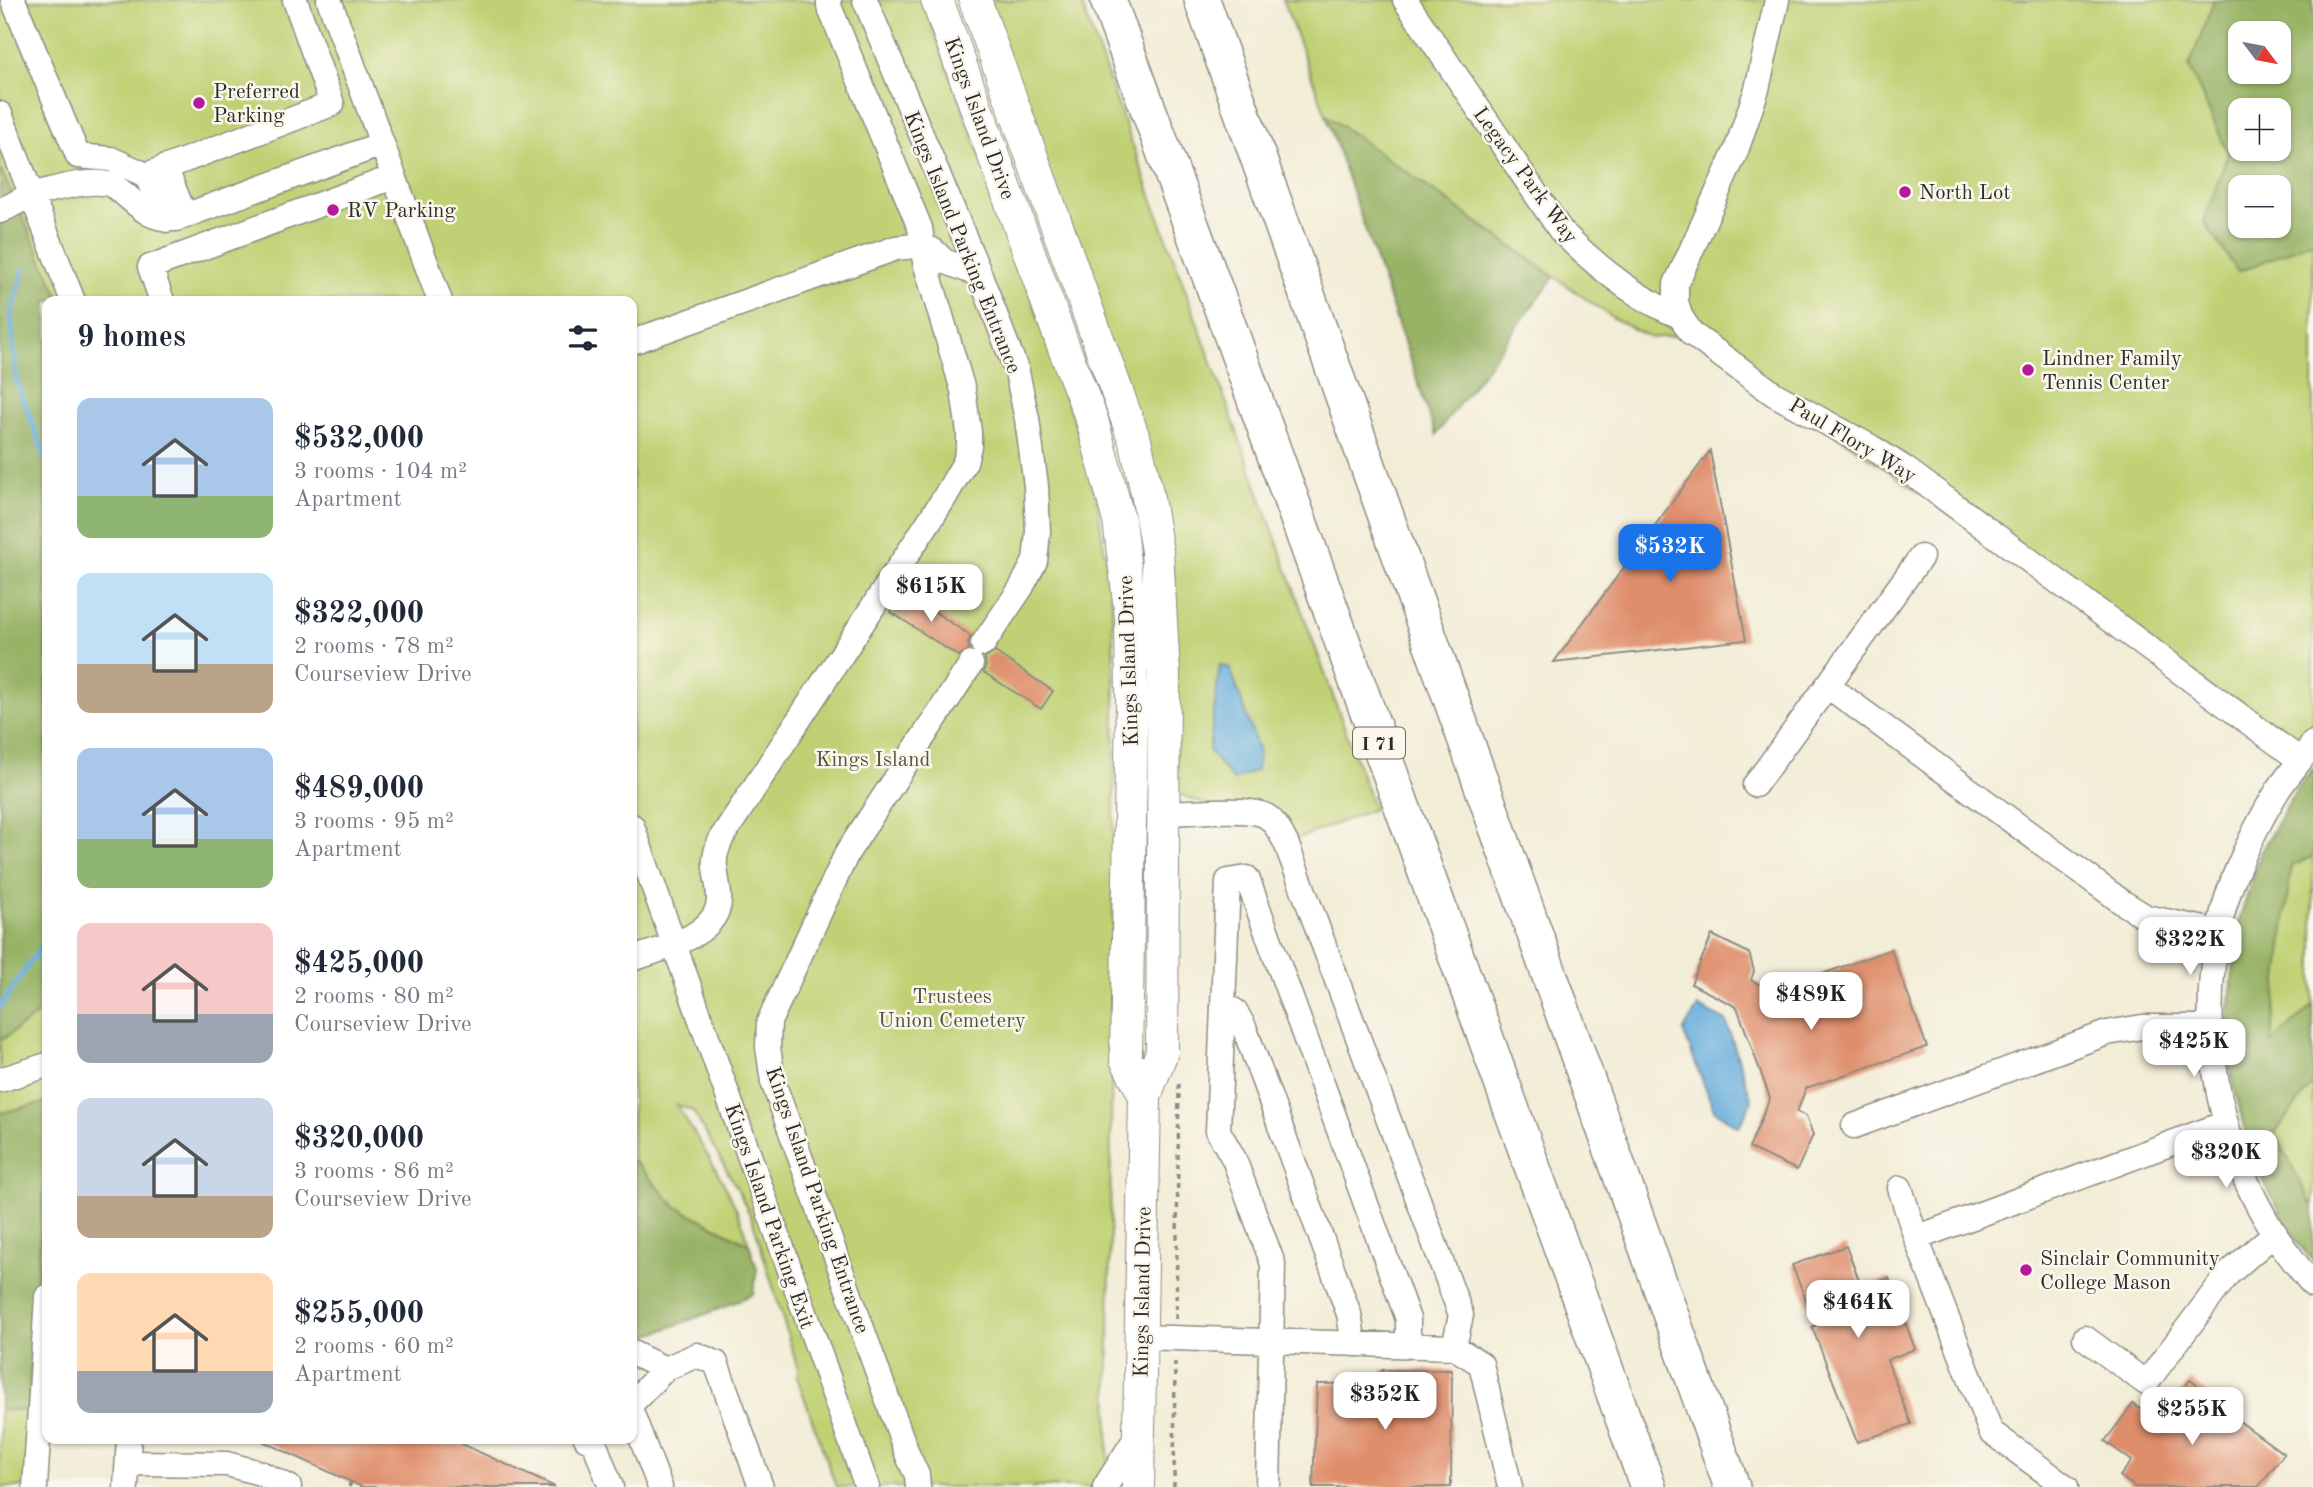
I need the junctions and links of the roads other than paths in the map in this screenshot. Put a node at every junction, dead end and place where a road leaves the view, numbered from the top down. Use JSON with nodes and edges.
{"nodes":[{"id":1,"x":13,"y":0,"type":"edge"},
{"id":2,"x":295,"y":0,"type":"edge"},
{"id":3,"x":329,"y":0,"type":"edge"},
{"id":4,"x":829,"y":0,"type":"edge"},
{"id":5,"x":937,"y":0,"type":"edge"},
{"id":6,"x":975,"y":0,"type":"edge"},
{"id":7,"x":1108,"y":0,"type":"edge"},
{"id":8,"x":1202,"y":0,"type":"edge"},
{"id":9,"x":1405,"y":0,"type":"edge"},
{"id":10,"x":1777,"y":0,"type":"edge"},
{"id":11,"x":863,"y":1,"type":"edge"},
{"id":12,"x":0,"y":114,"type":"edge"},
{"id":13,"x":382,"y":144,"type":"junction"},
{"id":14,"x":155,"y":171,"type":"junction"},
{"id":15,"x":380,"y":181,"type":"dead end"},
{"id":16,"x":33,"y":195,"type":"junction"},
{"id":17,"x":0,"y":211,"type":"edge"},
{"id":18,"x":176,"y":218,"type":"junction"},
{"id":19,"x":923,"y":245,"type":"junction"},
{"id":20,"x":980,"y":275,"type":"junction"},
{"id":21,"x":71,"y":296,"type":"edge"},
{"id":22,"x":160,"y":296,"type":"edge"},
{"id":23,"x":438,"y":296,"type":"edge"},
{"id":24,"x":1680,"y":316,"type":"junction"},
{"id":25,"x":637,"y":340,"type":"edge"},
{"id":26,"x":1921,"y":557,"type":"dead end"},
{"id":27,"x":1828,"y":686,"type":"junction"},
{"id":28,"x":2307,"y":752,"type":"edge"},
{"id":29,"x":1755,"y":785,"type":"dead end"},
{"id":30,"x":1165,"y":813,"type":"junction"},
{"id":31,"x":637,"y":840,"type":"edge"},
{"id":32,"x":2220,"y":932,"type":"junction"},
{"id":33,"x":675,"y":944,"type":"junction"},
{"id":34,"x":637,"y":957,"type":"edge"},
{"id":35,"x":1223,"y":1005,"type":"junction"},
{"id":36,"x":2212,"y":1027,"type":"junction"},
{"id":37,"x":42,"y":1067,"type":"edge"},
{"id":38,"x":0,"y":1080,"type":"edge"},
{"id":39,"x":1145,"y":1096,"type":"junction"},
{"id":40,"x":2226,"y":1123,"type":"junction"},
{"id":41,"x":1854,"y":1126,"type":"dead end"},
{"id":42,"x":1900,"y":1188,"type":"dead end"},
{"id":43,"x":2275,"y":1233,"type":"junction"},
{"id":44,"x":1916,"y":1238,"type":"junction"},
{"id":45,"x":2313,"y":1284,"type":"edge"},
{"id":46,"x":1140,"y":1337,"type":"junction"},
{"id":47,"x":2085,"y":1338,"type":"dead end"},
{"id":48,"x":1271,"y":1341,"type":"junction"},
{"id":49,"x":1354,"y":1344,"type":"junction"},
{"id":50,"x":1408,"y":1346,"type":"junction"},
{"id":51,"x":1454,"y":1347,"type":"junction"},
{"id":52,"x":637,"y":1355,"type":"edge"},
{"id":53,"x":665,"y":1369,"type":"junction"},
{"id":54,"x":42,"y":1383,"type":"edge"},
{"id":55,"x":637,"y":1398,"type":"edge"},
{"id":56,"x":637,"y":1427,"type":"edge"},
{"id":57,"x":1139,"y":1433,"type":"junction"},
{"id":58,"x":129,"y":1444,"type":"edge"},
{"id":59,"x":595,"y":1444,"type":"edge"},
{"id":60,"x":127,"y":1475,"type":"edge"},
{"id":61,"x":921,"y":1483,"type":"edge"},
{"id":62,"x":2064,"y":1486,"type":"edge"},
{"id":63,"x":36,"y":1487,"type":"edge"},
{"id":64,"x":289,"y":1487,"type":"edge"},
{"id":65,"x":611,"y":1487,"type":"edge"},
{"id":66,"x":660,"y":1487,"type":"edge"},
{"id":67,"x":761,"y":1487,"type":"edge"},
{"id":68,"x":867,"y":1487,"type":"edge"},
{"id":69,"x":1105,"y":1487,"type":"edge"},
{"id":70,"x":1138,"y":1487,"type":"edge"},
{"id":71,"x":1268,"y":1487,"type":"edge"},
{"id":72,"x":1510,"y":1487,"type":"edge"},
{"id":73,"x":1648,"y":1487,"type":"edge"},
{"id":74,"x":1732,"y":1487,"type":"edge"}],
"edges":[{"from":1,"to":14,"type":"street"},
{"from":2,"to":14,"type":"street"},
{"from":3,"to":13,"type":"street"},
{"from":4,"to":19,"type":"street"},
{"from":5,"to":39,"type":"main road","name":"Kings Island Drive"},
{"from":6,"to":30,"type":"main road","name":"Kings Island Drive"},
{"from":7,"to":73,"type":"highway","number":"I 71"},
{"from":8,"to":74,"type":"highway"},
{"from":9,"to":24,"type":"street","name":"Legacy Park Way"},
{"from":10,"to":24,"type":"street"},
{"from":11,"to":20,"type":"street","name":"Kings Island Parking Entrance"},
{"from":12,"to":16,"type":"street"},
{"from":13,"to":18,"type":"street"},
{"from":13,"to":23,"type":"street"},
{"from":14,"to":18,"type":"street"},
{"from":15,"to":22,"type":"street"},
{"from":16,"to":17,"type":"street"},
{"from":16,"to":18,"type":"street"},
{"from":16,"to":21,"type":"street"},
{"from":19,"to":20,"type":"street"},
{"from":19,"to":25,"type":"street"},
{"from":19,"to":33,"type":"street"},
{"from":20,"to":61,"type":"street","name":"Kings Island Parking Entrance"},
{"from":24,"to":28,"type":"street","name":"Paul Flory Way"},
{"from":26,"to":27,"type":"street"},
{"from":27,"to":29,"type":"street"},
{"from":27,"to":32,"type":"street"},
{"from":28,"to":32,"type":"street"},
{"from":30,"to":39,"type":"main road","name":"Kings Island Drive"},
{"from":30,"to":51,"type":"street"},
{"from":31,"to":33,"type":"street","name":"Kings Island Parking Exit"},
{"from":32,"to":36,"type":"street"},
{"from":33,"to":34,"type":"street"},
{"from":33,"to":68,"type":"street","name":"Kings Island Parking Exit"},
{"from":35,"to":48,"type":"street"},
{"from":35,"to":49,"type":"street"},
{"from":35,"to":50,"type":"street"},
{"from":36,"to":40,"type":"street"},
{"from":36,"to":41,"type":"street"},
{"from":37,"to":38,"type":"street"},
{"from":39,"to":46,"type":"main road","name":"Kings Island Drive"},
{"from":40,"to":43,"type":"street"},
{"from":40,"to":44,"type":"street"},
{"from":42,"to":44,"type":"street"},
{"from":43,"to":45,"type":"street"},
{"from":43,"to":47,"type":"street"},
{"from":44,"to":62,"type":"street"},
{"from":46,"to":48,"type":"street"},
{"from":46,"to":57,"type":"main road","name":"Kings Island Drive"},
{"from":48,"to":49,"type":"street"},
{"from":48,"to":71,"type":"street"},
{"from":49,"to":50,"type":"street"},
{"from":50,"to":51,"type":"street"},
{"from":51,"to":72,"type":"street"},
{"from":52,"to":53,"type":"street"},
{"from":53,"to":55,"type":"street"},
{"from":53,"to":67,"type":"street"},
{"from":54,"to":63,"type":"street"},
{"from":56,"to":66,"type":"street"},
{"from":57,"to":69,"type":"street"},
{"from":57,"to":70,"type":"main road","name":"Kings Island Drive"},
{"from":58,"to":60,"type":"street"},
{"from":59,"to":65,"type":"street"},
{"from":60,"to":64,"type":"street"}]}
